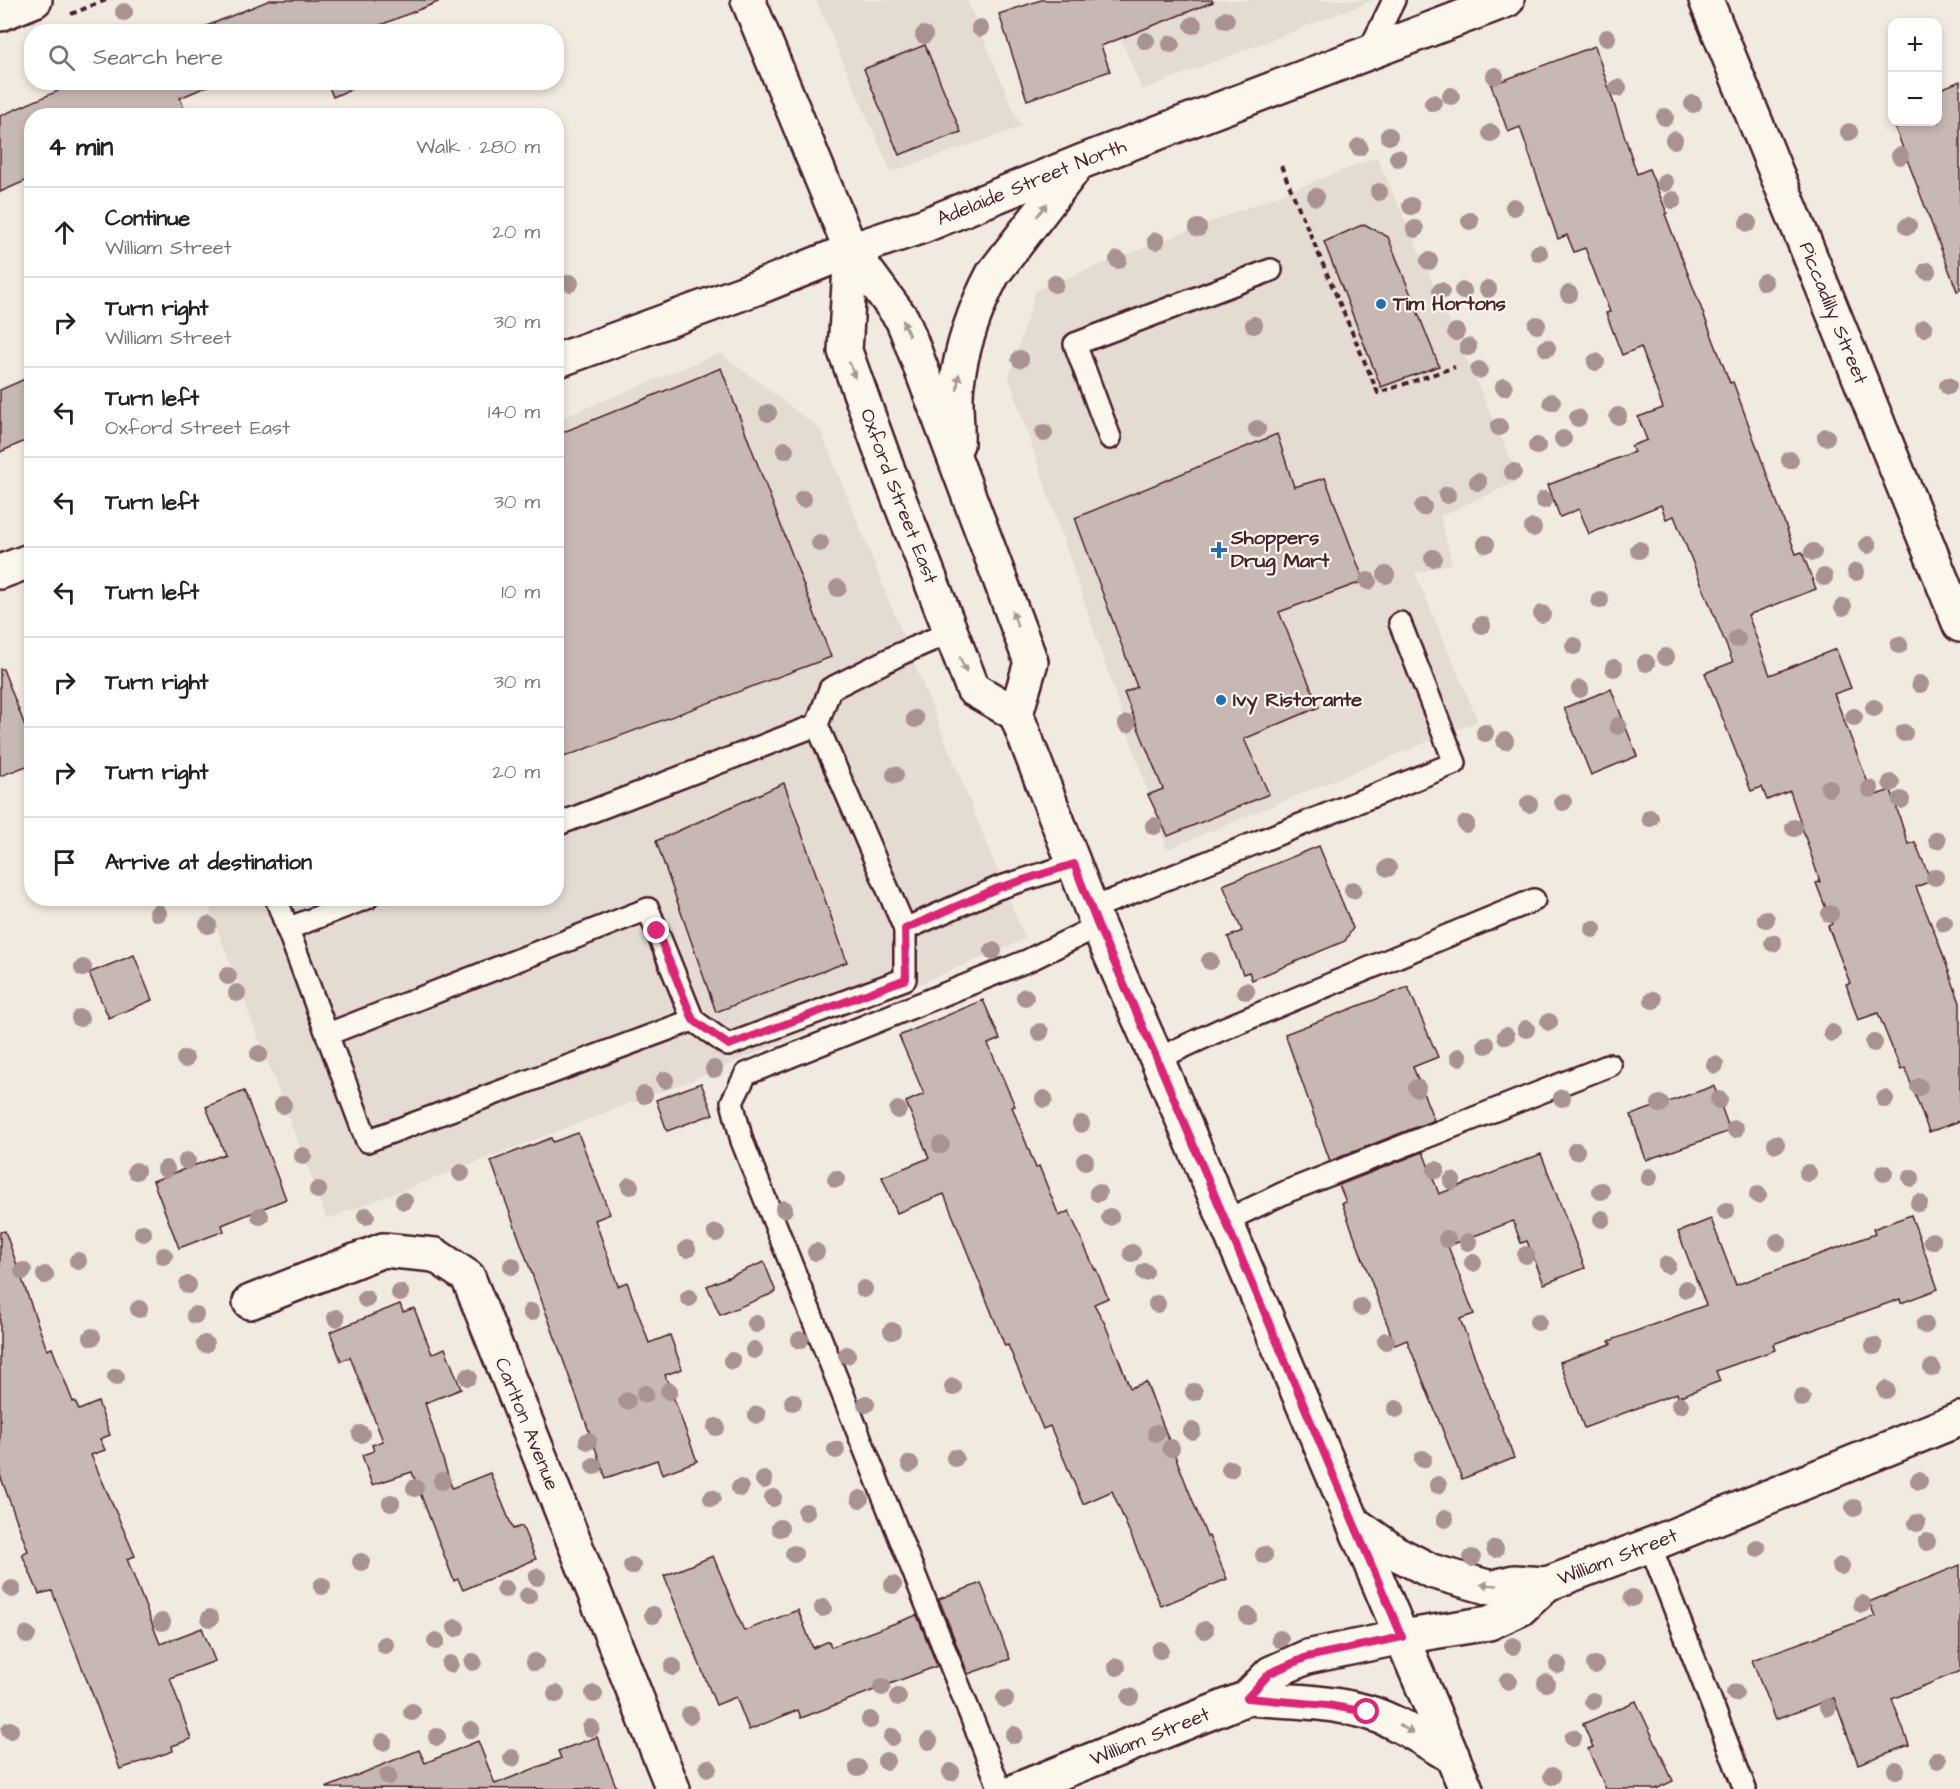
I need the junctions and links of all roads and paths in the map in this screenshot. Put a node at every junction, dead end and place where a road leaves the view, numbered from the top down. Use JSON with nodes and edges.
{"nodes":[{"id":1,"x":35,"y":0,"type":"edge"},
{"id":2,"x":748,"y":0,"type":"edge"},
{"id":3,"x":1394,"y":0,"type":"edge"},
{"id":4,"x":1507,"y":0,"type":"edge"},
{"id":5,"x":1706,"y":0,"type":"edge"},
{"id":6,"x":0,"y":14,"type":"edge"},
{"id":7,"x":1368,"y":53,"type":"junction"},
{"id":8,"x":1078,"y":163,"type":"junction"},
{"id":9,"x":1281,"y":166,"type":"dead end"},
{"id":10,"x":851,"y":250,"type":"junction"},
{"id":11,"x":1271,"y":270,"type":"dead end"},
{"id":12,"x":564,"y":358,"type":"edge"},
{"id":13,"x":1455,"y":367,"type":"dead end"},
{"id":14,"x":1110,"y":438,"type":"dead end"},
{"id":15,"x":956,"y":462,"type":"junction"},
{"id":16,"x":24,"y":563,"type":"edge"},
{"id":17,"x":0,"y":572,"type":"edge"},
{"id":18,"x":1400,"y":623,"type":"dead end"},
{"id":19,"x":1960,"y":625,"type":"edge"},
{"id":20,"x":950,"y":632,"type":"junction"},
{"id":21,"x":1016,"y":714,"type":"junction"},
{"id":22,"x":818,"y":725,"type":"junction"},
{"id":23,"x":564,"y":822,"type":"edge"},
{"id":24,"x":1074,"y":864,"type":"junction"},
{"id":25,"x":1534,"y":900,"type":"dead end"},
{"id":26,"x":279,"y":906,"type":"edge"},
{"id":27,"x":346,"y":906,"type":"edge"},
{"id":28,"x":1094,"y":918,"type":"junction"},
{"id":29,"x":287,"y":929,"type":"junction"},
{"id":30,"x":905,"y":929,"type":"junction"},
{"id":31,"x":693,"y":1020,"type":"junction"},
{"id":32,"x":328,"y":1034,"type":"junction"},
{"id":33,"x":1157,"y":1059,"type":"junction"},
{"id":34,"x":1610,"y":1065,"type":"dead end"},
{"id":35,"x":1225,"y":1221,"type":"junction"},
{"id":36,"x":250,"y":1302,"type":"dead end"},
{"id":37,"x":1960,"y":1419,"type":"edge"},
{"id":38,"x":1355,"y":1524,"type":"junction"},
{"id":39,"x":1650,"y":1545,"type":"junction"},
{"id":40,"x":1547,"y":1584,"type":"junction"},
{"id":41,"x":1402,"y":1637,"type":"junction"},
{"id":42,"x":1247,"y":1698,"type":"junction"},
{"id":43,"x":1453,"y":1757,"type":"junction"},
{"id":44,"x":673,"y":1789,"type":"edge"},
{"id":45,"x":1000,"y":1789,"type":"edge"},
{"id":46,"x":1019,"y":1789,"type":"edge"},
{"id":47,"x":1466,"y":1789,"type":"edge"},
{"id":48,"x":1745,"y":1789,"type":"edge"}],
"edges":[{"from":1,"to":6,"type":"main road"},
{"from":2,"to":10,"type":"main road","name":"Oxford Street East"},
{"from":3,"to":7,"type":"lane"},
{"from":4,"to":7,"type":"main road","name":"Adelaide Street North"},
{"from":5,"to":19,"type":"main road","name":"Piccadilly Street"},
{"from":7,"to":8,"type":"main road","name":"Adelaide Street North"},
{"from":8,"to":10,"type":"main road","name":"Adelaide Street North"},
{"from":15,"to":8,"type":"main road","one_way":true},
{"from":9,"to":13,"type":"path"},
{"from":10,"to":12,"type":"main road","name":"Adelaide Street North"},
{"from":15,"to":10,"type":"main road","name":"Oxford Street East","one_way":true},
{"from":10,"to":20,"type":"main road","name":"Oxford Street East","one_way":true},
{"from":11,"to":14,"type":"lane"},
{"from":21,"to":15,"type":"main road","name":"Oxford Street East","one_way":true},
{"from":16,"to":17,"type":"main road"},
{"from":18,"to":28,"type":"lane"},
{"from":20,"to":21,"type":"main road","name":"Oxford Street East","one_way":true},
{"from":20,"to":22,"type":"lane"},
{"from":21,"to":24,"type":"main road"},
{"from":22,"to":23,"type":"lane"},
{"from":22,"to":30,"type":"lane"},
{"from":24,"to":28,"type":"main road"},
{"from":24,"to":30,"type":"lane"},
{"from":25,"to":33,"type":"lane"},
{"from":26,"to":29,"type":"lane"},
{"from":27,"to":29,"type":"lane"},
{"from":28,"to":33,"type":"main road"},
{"from":28,"to":45,"type":"lane"},
{"from":29,"to":32,"type":"lane"},
{"from":30,"to":31,"type":"lane"},
{"from":31,"to":32,"type":"lane"},
{"from":31,"to":32,"type":"lane"},
{"from":33,"to":35,"type":"main road"},
{"from":34,"to":35,"type":"lane"},
{"from":35,"to":38,"type":"main road"},
{"from":36,"to":44,"type":"main road","name":"Carlton Avenue"},
{"from":37,"to":39,"type":"main road","name":"William Street"},
{"from":40,"to":38,"type":"main road","one_way":true},
{"from":38,"to":41,"type":"main road"},
{"from":39,"to":40,"type":"main road","name":"William Street"},
{"from":39,"to":48,"type":"lane"},
{"from":40,"to":41,"type":"main road","name":"William Street"},
{"from":41,"to":42,"type":"main road","name":"William Street"},
{"from":41,"to":43,"type":"main road"},
{"from":42,"to":43,"type":"main road","name":"William Street","one_way":true},
{"from":42,"to":46,"type":"main road","name":"William Street"},
{"from":43,"to":47,"type":"main road"}]}
